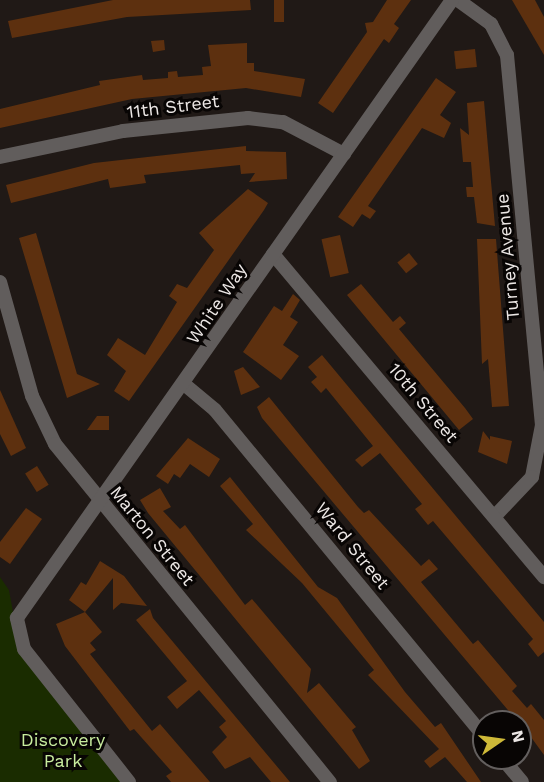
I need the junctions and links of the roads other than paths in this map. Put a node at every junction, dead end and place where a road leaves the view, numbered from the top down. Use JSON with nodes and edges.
{"nodes":[{"id":1,"x":452,"y":0,"type":"edge"},
{"id":2,"x":458,"y":0,"type":"edge"},
{"id":3,"x":345,"y":154,"type":"junction"},
{"id":4,"x":0,"y":157,"type":"edge"},
{"id":5,"x":273,"y":254,"type":"junction"},
{"id":6,"x":0,"y":282,"type":"edge"},
{"id":7,"x":184,"y":384,"type":"junction"},
{"id":8,"x":99,"y":501,"type":"junction"},
{"id":9,"x":495,"y":516,"type":"junction"},
{"id":10,"x":544,"y":577,"type":"edge"},
{"id":11,"x":472,"y":721,"type":"edge"},
{"id":12,"x":512,"y":770,"type":"edge"},
{"id":13,"x":129,"y":782,"type":"edge"},
{"id":14,"x":330,"y":782,"type":"edge"},
{"id":15,"x":522,"y":782,"type":"edge"}],
"edges":[{"from":1,"to":3,"type":"street","name":"White Way"},
{"from":2,"to":9,"type":"street","name":"Turney Avenue"},
{"from":3,"to":4,"type":"street","name":"11th Street"},
{"from":3,"to":5,"type":"street","name":"White Way"},
{"from":5,"to":7,"type":"street","name":"White Way"},
{"from":5,"to":9,"type":"street","name":"10th Street"},
{"from":6,"to":8,"type":"street","name":"Marton Street"},
{"from":7,"to":8,"type":"street","name":"White Way"},
{"from":7,"to":11,"type":"street","name":"Ward Street"},
{"from":8,"to":13,"type":"street","name":"White Way"},
{"from":8,"to":14,"type":"street","name":"Marton Street"},
{"from":9,"to":10,"type":"street","name":"10th Street"},
{"from":12,"to":15,"type":"street"}]}
